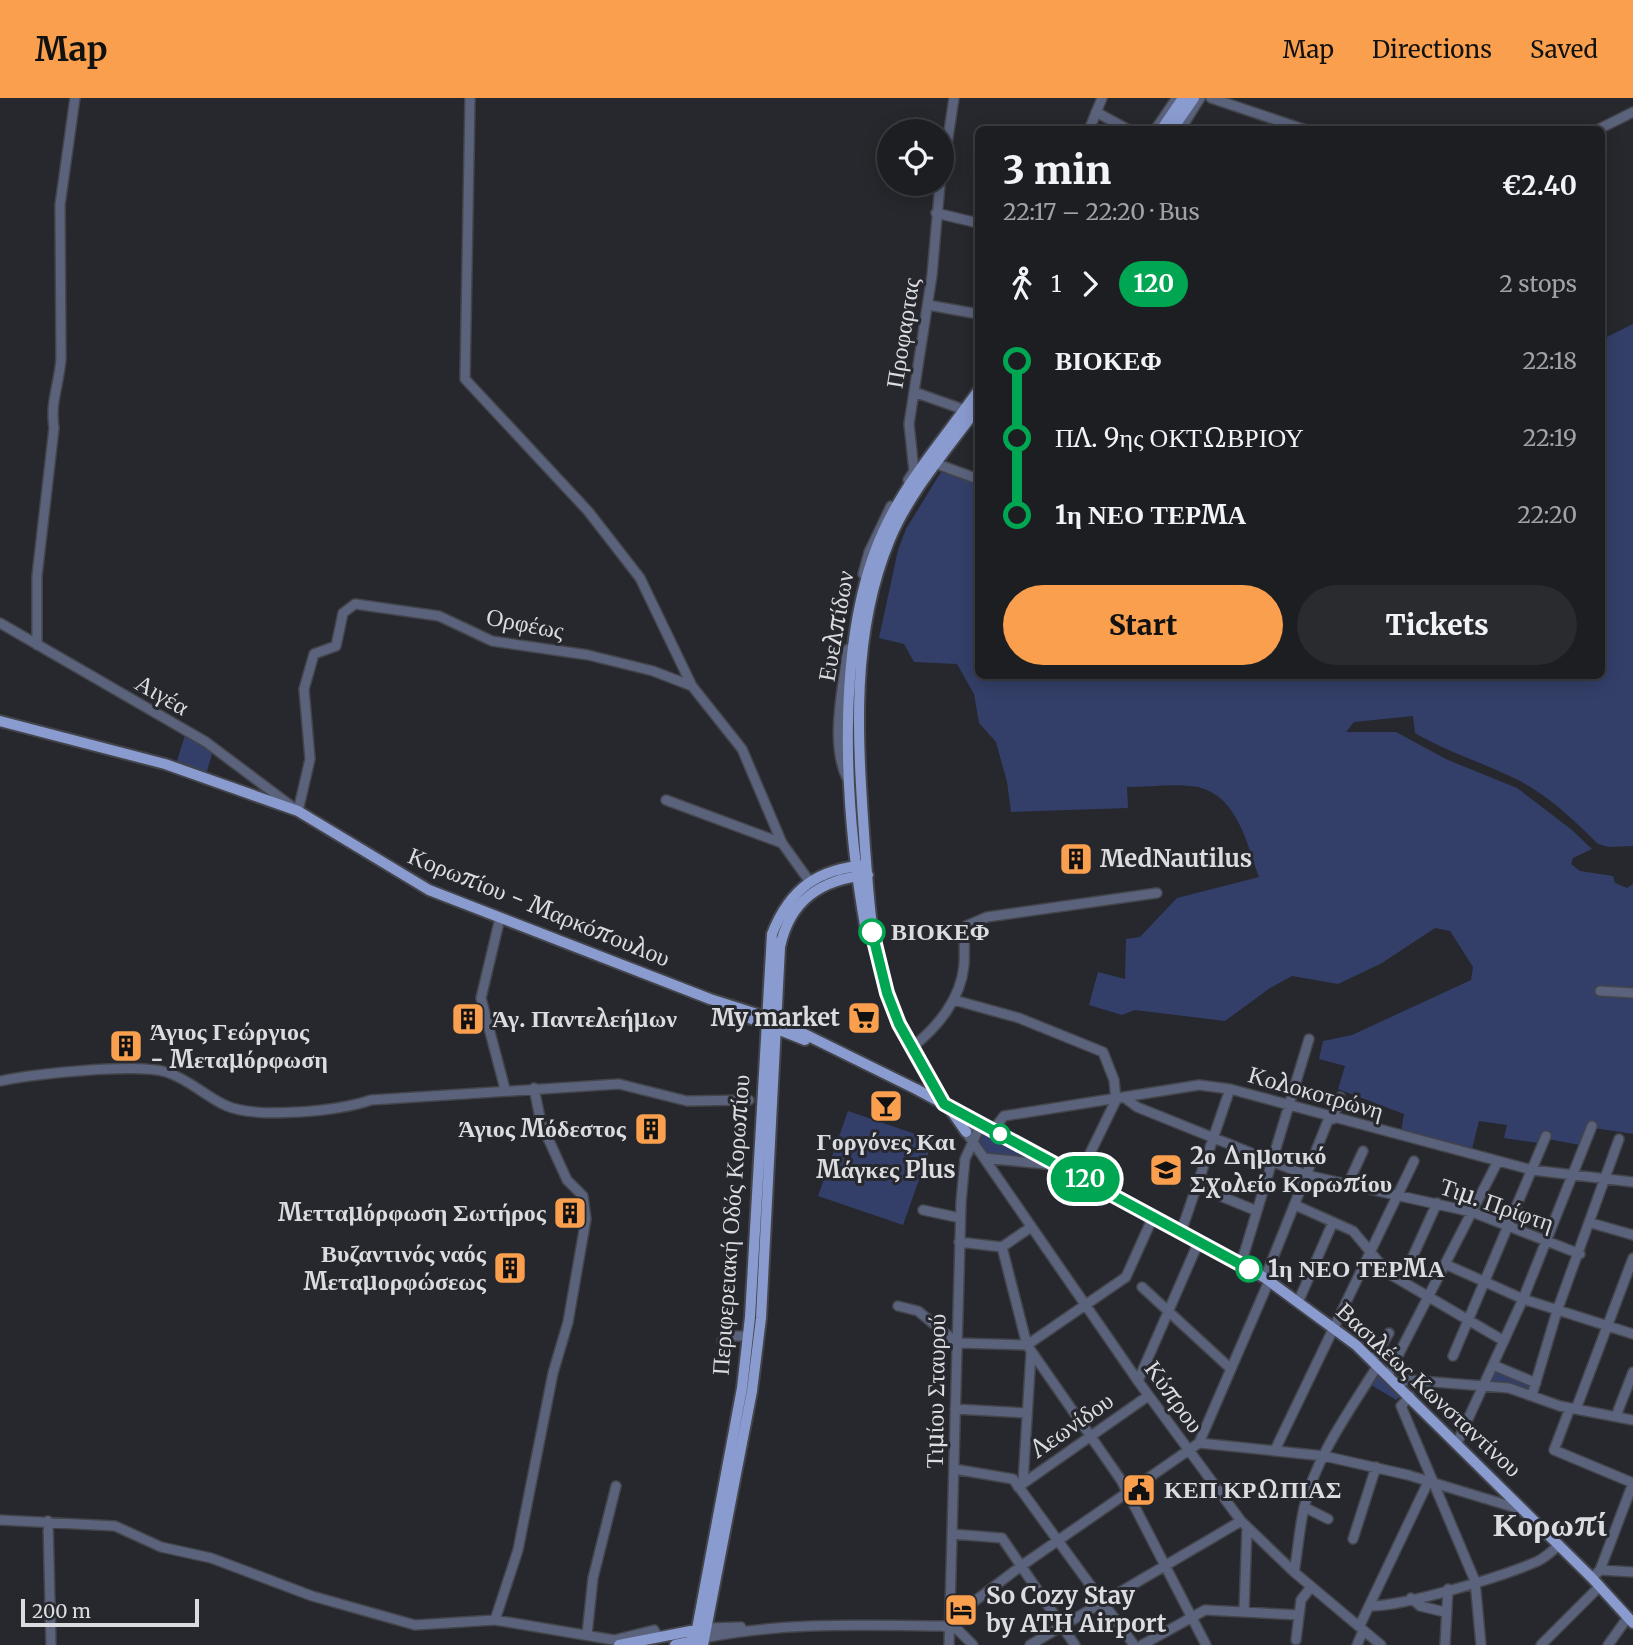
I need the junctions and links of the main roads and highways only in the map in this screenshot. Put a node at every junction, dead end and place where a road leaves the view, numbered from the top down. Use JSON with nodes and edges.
{"nodes":[{"id":1,"x":1183,"y":98,"type":"edge"},
{"id":2,"x":1197,"y":98,"type":"edge"},
{"id":3,"x":1164,"y":126,"type":"edge"},
{"id":4,"x":1175,"y":126,"type":"edge"},
{"id":5,"x":975,"y":395,"type":"edge"},
{"id":6,"x":975,"y":411,"type":"edge"},
{"id":7,"x":0,"y":721,"type":"edge"},
{"id":8,"x":856,"y":850,"type":"junction"},
{"id":9,"x":839,"y":868,"type":"junction"},
{"id":10,"x":862,"y":871,"type":"junction"},
{"id":11,"x":832,"y":880,"type":"junction"},
{"id":12,"x":860,"y":901,"type":"junction"},
{"id":13,"x":887,"y":993,"type":"junction"},
{"id":14,"x":770,"y":1023,"type":"junction"},
{"id":15,"x":946,"y":1105,"type":"junction"},
{"id":16,"x":969,"y":1136,"type":"road end"},
{"id":17,"x":699,"y":1609,"type":"junction"},
{"id":18,"x":1631,"y":1620,"type":"edge"},
{"id":19,"x":683,"y":1632,"type":"junction"},
{"id":20,"x":700,"y":1638,"type":"edge"},
{"id":21,"x":620,"y":1645,"type":"edge"},
{"id":22,"x":675,"y":1645,"type":"edge"}],
"edges":[{"from":1,"to":3,"type":"main road"},
{"from":2,"to":4,"type":"main road"},
{"from":5,"to":8,"type":"main road"},
{"from":6,"to":10,"type":"main road"},
{"from":7,"to":14,"type":"main road","name":"Κορωπίου - Μαρκόπουλου"},
{"from":8,"to":9,"type":"main road"},
{"from":8,"to":10,"type":"main road"},
{"from":9,"to":10,"type":"main road","name":"Περιφερειακή Οδός Κορωπίου"},
{"from":9,"to":14,"type":"main road","name":"Περιφερειακή Οδός Κορωπίου"},
{"from":10,"to":11,"type":"main road","name":"Περιφερειακή Οδός Κορωπίου"},
{"from":10,"to":12,"type":"main road"},
{"from":10,"to":13,"type":"main road"},
{"from":11,"to":12,"type":"main road"},
{"from":11,"to":14,"type":"main road","name":"Περιφερειακή Οδός Κορωπίου"},
{"from":12,"to":13,"type":"main road"},
{"from":13,"to":15,"type":"main road"},
{"from":14,"to":15,"type":"main road","name":"Κορωπίου - Μαρκόπουλου"},
{"from":14,"to":17,"type":"main road","name":"Περιφερειακή Οδός Κορωπίου"},
{"from":14,"to":20,"type":"main road","name":"Περιφερειακή Οδός Κορωπίου"},
{"from":15,"to":16,"type":"main road"},
{"from":15,"to":18,"type":"main road","name":"Βασιλέως Κωνσταντίνου"},
{"from":17,"to":19,"type":"main road"},
{"from":17,"to":20,"type":"main road","name":"Περιφερειακή Οδός Κορωπίου"},
{"from":19,"to":20,"type":"main road"},
{"from":19,"to":21,"type":"main road"},
{"from":20,"to":22,"type":"main road"}]}
